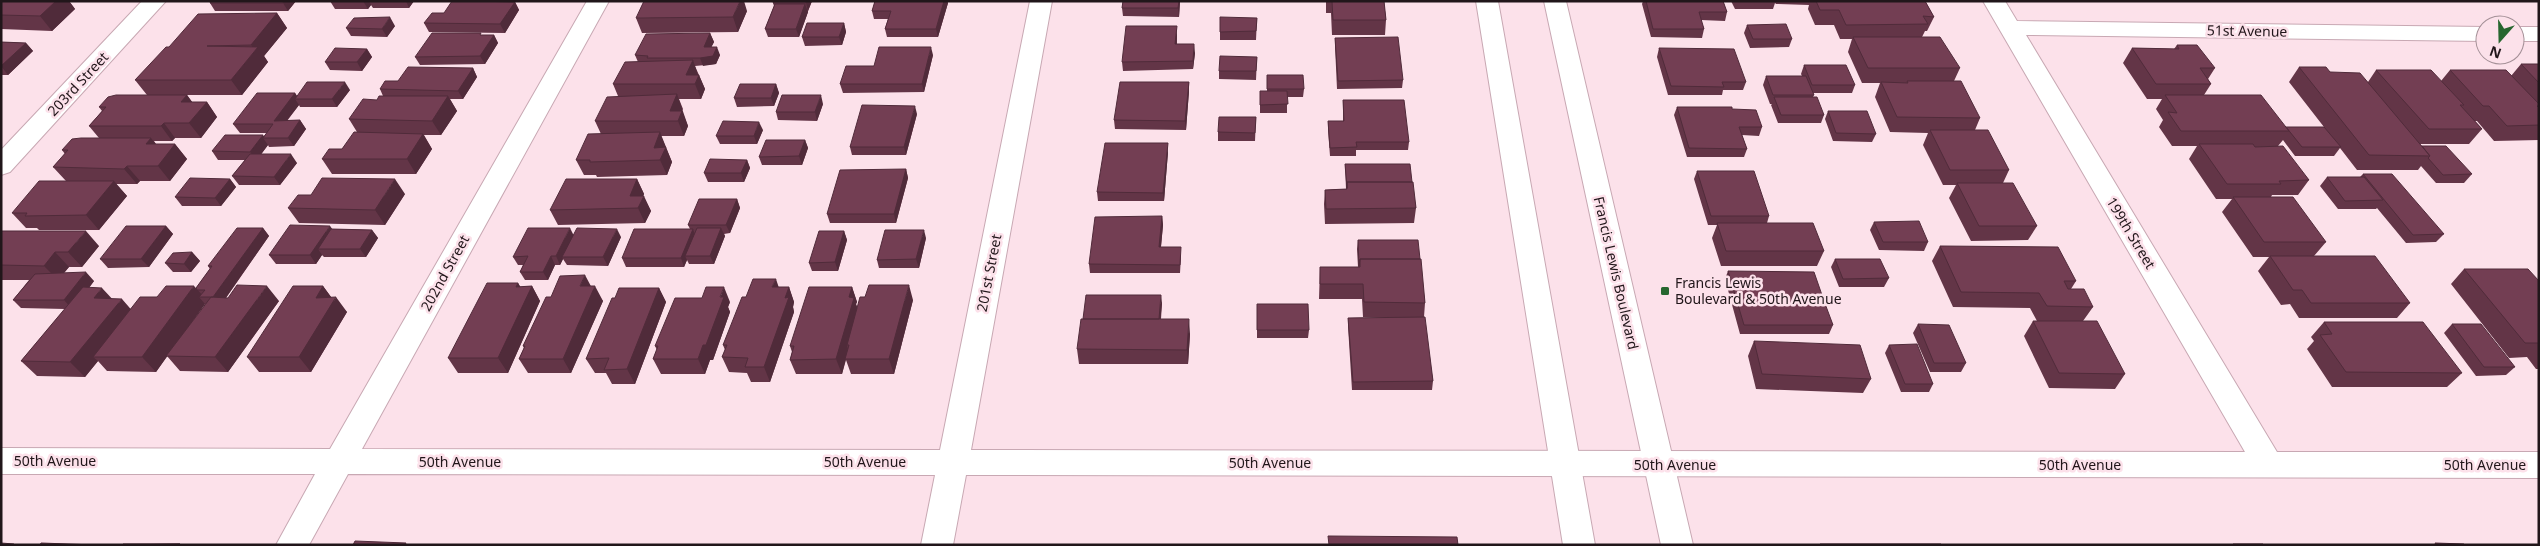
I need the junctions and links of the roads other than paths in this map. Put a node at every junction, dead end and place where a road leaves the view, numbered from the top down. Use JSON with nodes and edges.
{"nodes":[{"id":1,"x":155,"y":1,"type":"edge"},
{"id":2,"x":598,"y":1,"type":"edge"},
{"id":3,"x":1041,"y":1,"type":"edge"},
{"id":4,"x":1487,"y":1,"type":"edge"},
{"id":5,"x":1555,"y":1,"type":"edge"},
{"id":6,"x":1994,"y":1,"type":"edge"},
{"id":7,"x":2010,"y":28,"type":"junction"},
{"id":8,"x":2475,"y":34,"type":"edge"},
{"id":9,"x":2525,"y":34,"type":"edge"},
{"id":10,"x":2539,"y":34,"type":"edge"},
{"id":11,"x":1,"y":166,"type":"edge"},
{"id":12,"x":1,"y":461,"type":"edge"},
{"id":13,"x":339,"y":462,"type":"junction"},
{"id":14,"x":953,"y":462,"type":"junction"},
{"id":15,"x":1566,"y":465,"type":"junction"},
{"id":16,"x":1659,"y":465,"type":"junction"},
{"id":17,"x":2269,"y":465,"type":"junction"},
{"id":18,"x":2539,"y":465,"type":"edge"},
{"id":19,"x":292,"y":545,"type":"edge"},
{"id":20,"x":937,"y":545,"type":"edge"},
{"id":21,"x":1580,"y":545,"type":"edge"},
{"id":22,"x":1677,"y":545,"type":"edge"}],
"edges":[{"from":1,"to":11,"type":"street","name":"203rd Street"},
{"from":2,"to":13,"type":"street","name":"202nd Street"},
{"from":3,"to":14,"type":"street","name":"201st Street"},
{"from":4,"to":15,"type":"street"},
{"from":5,"to":16,"type":"street","name":"Francis Lewis Boulevard"},
{"from":6,"to":7,"type":"street","name":"199th Street"},
{"from":7,"to":8,"type":"street","name":"51st Avenue"},
{"from":7,"to":17,"type":"street","name":"199th Street"},
{"from":9,"to":10,"type":"street"},
{"from":12,"to":13,"type":"street","name":"50th Avenue"},
{"from":13,"to":14,"type":"street","name":"50th Avenue"},
{"from":13,"to":19,"type":"street","name":"202nd Street"},
{"from":14,"to":15,"type":"street","name":"50th Avenue"},
{"from":14,"to":20,"type":"street","name":"201st Street"},
{"from":15,"to":16,"type":"street","name":"50th Avenue"},
{"from":15,"to":21,"type":"street"},
{"from":16,"to":17,"type":"street","name":"50th Avenue"},
{"from":16,"to":22,"type":"street","name":"Francis Lewis Boulevard"},
{"from":17,"to":18,"type":"street","name":"50th Avenue"}]}
